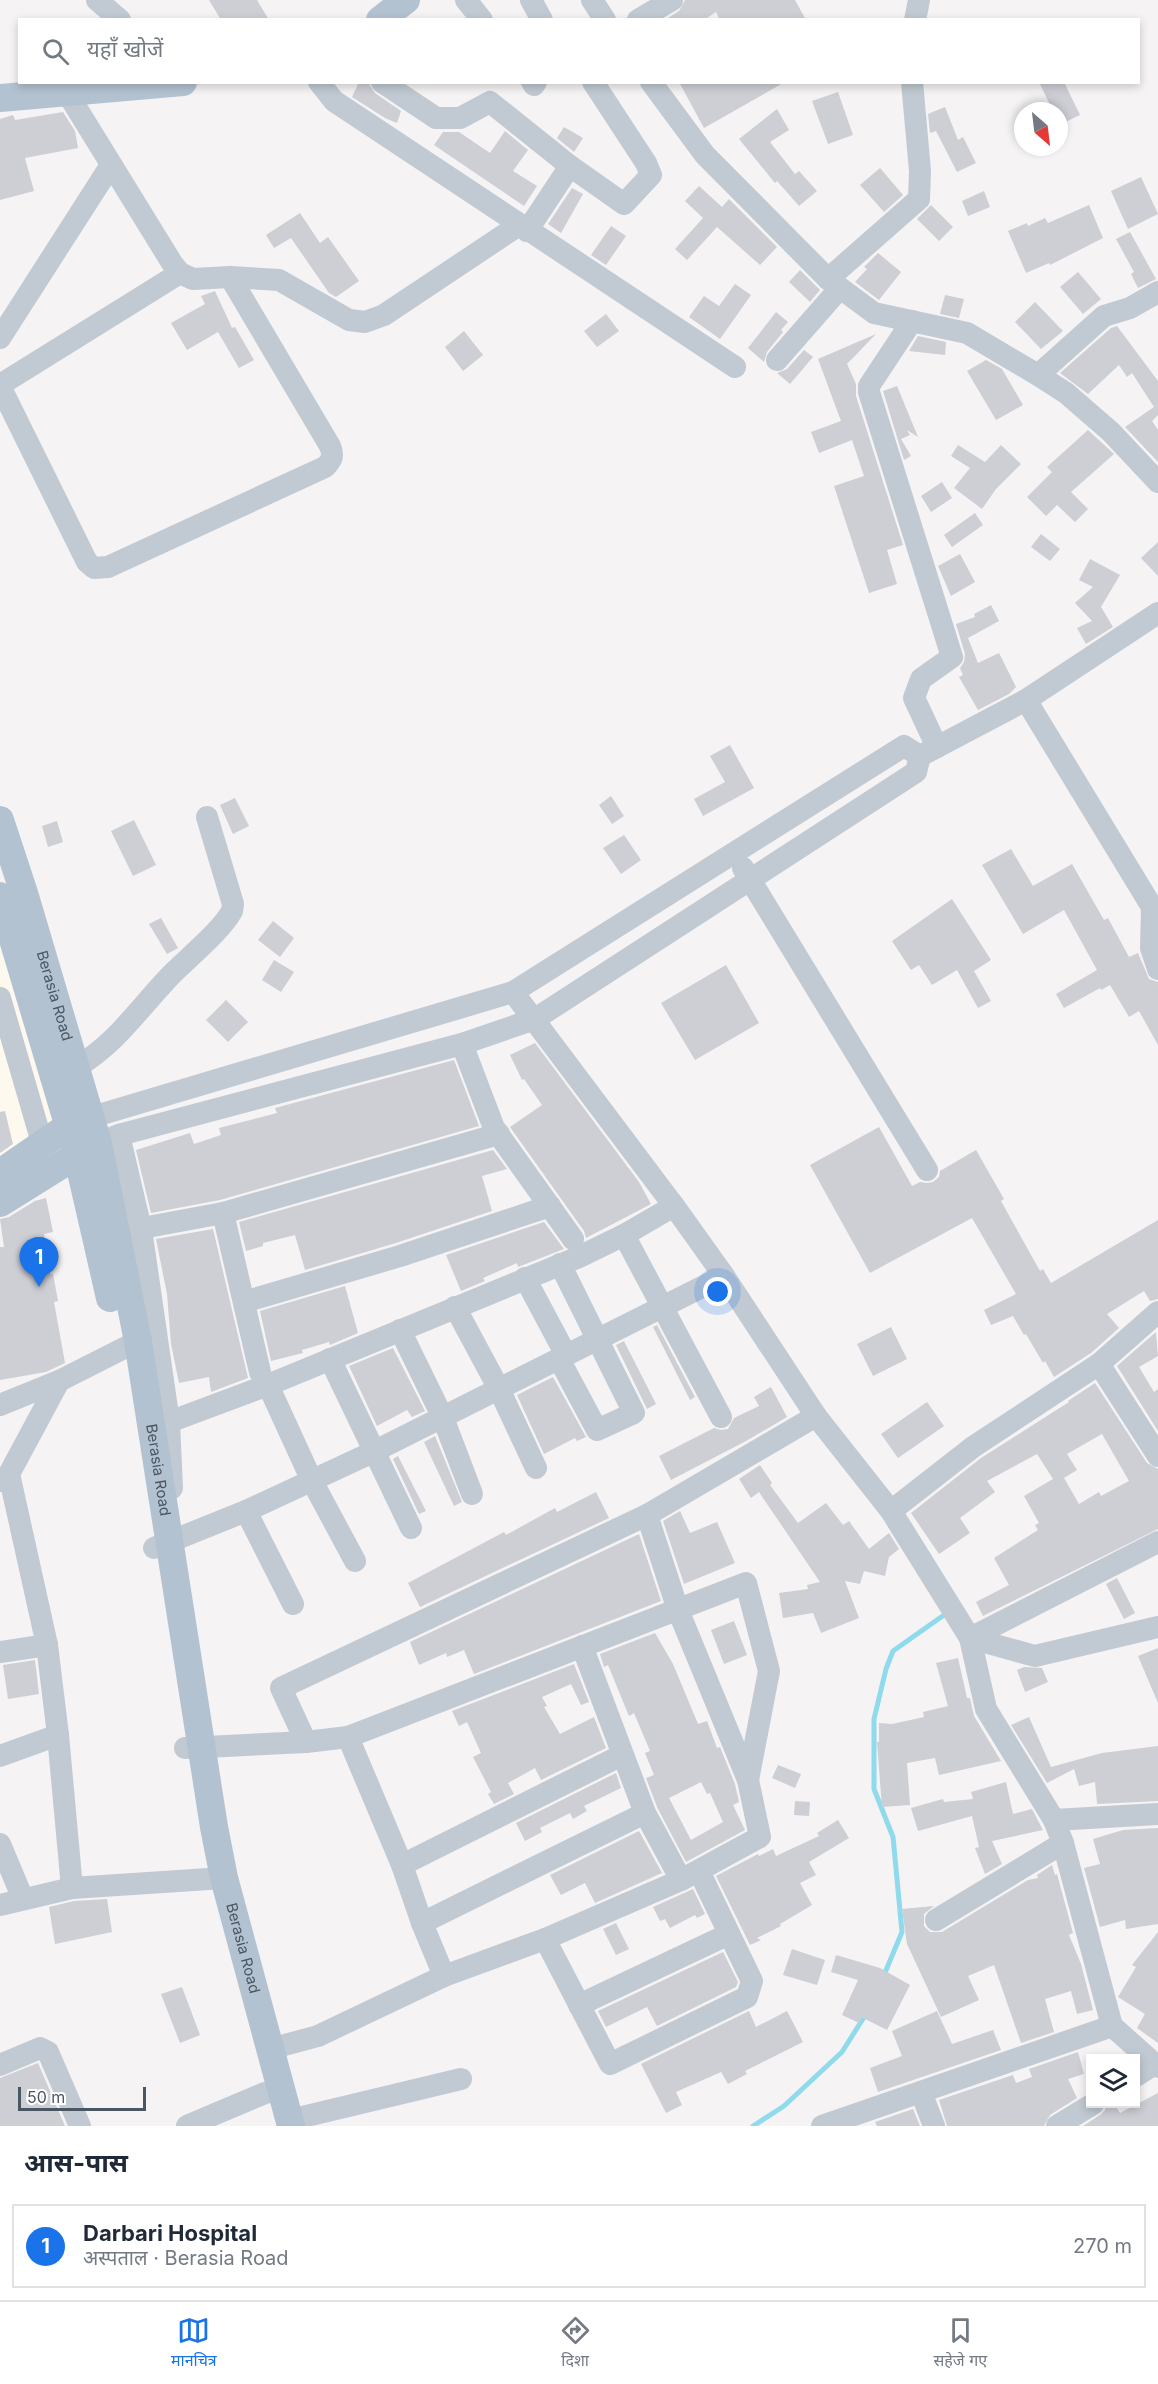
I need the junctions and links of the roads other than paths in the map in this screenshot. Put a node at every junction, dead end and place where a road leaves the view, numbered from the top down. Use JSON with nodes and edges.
{"nodes":[{"id":1,"x":98,"y":0,"type":"edge"},
{"id":2,"x":406,"y":0,"type":"edge"},
{"id":3,"x":466,"y":0,"type":"edge"},
{"id":4,"x":531,"y":0,"type":"edge"},
{"id":5,"x":592,"y":0,"type":"edge"},
{"id":6,"x":672,"y":0,"type":"edge"},
{"id":7,"x":919,"y":0,"type":"edge"},
{"id":8,"x":118,"y":18,"type":"edge"},
{"id":9,"x":383,"y":18,"type":"edge"},
{"id":10,"x":480,"y":18,"type":"edge"},
{"id":11,"x":541,"y":18,"type":"edge"},
{"id":12,"x":604,"y":18,"type":"edge"},
{"id":13,"x":641,"y":18,"type":"edge"},
{"id":14,"x":915,"y":18,"type":"edge"},
{"id":15,"x":157,"y":84,"type":"edge"},
{"id":16,"x":321,"y":84,"type":"edge"},
{"id":17,"x":388,"y":84,"type":"edge"},
{"id":18,"x":594,"y":84,"type":"edge"},
{"id":19,"x":652,"y":84,"type":"edge"},
{"id":20,"x":912,"y":84,"type":"edge"},
{"id":21,"x":66,"y":91,"type":"junction"},
{"id":22,"x":0,"y":98,"type":"edge"},
{"id":23,"x":111,"y":165,"type":"junction"},
{"id":24,"x":570,"y":166,"type":"junction"},
{"id":25,"x":523,"y":228,"type":"junction"},
{"id":26,"x":180,"y":273,"type":"junction"},
{"id":27,"x":230,"y":278,"type":"junction"},
{"id":28,"x":834,"y":283,"type":"junction"},
{"id":29,"x":1158,"y":292,"type":"edge"},
{"id":30,"x":912,"y":321,"type":"junction"},
{"id":31,"x":0,"y":338,"type":"edge"},
{"id":32,"x":777,"y":360,"type":"dead end"},
{"id":33,"x":735,"y":367,"type":"dead end"},
{"id":34,"x":1038,"y":375,"type":"junction"},
{"id":35,"x":0,"y":386,"type":"edge"},
{"id":36,"x":1158,"y":482,"type":"edge"},
{"id":37,"x":1158,"y":613,"type":"edge"},
{"id":38,"x":1026,"y":700,"type":"junction"},
{"id":39,"x":929,"y":751,"type":"junction"},
{"id":40,"x":207,"y":817,"type":"dead end"},
{"id":41,"x":0,"y":820,"type":"edge"},
{"id":42,"x":734,"y":854,"type":"junction"},
{"id":43,"x":750,"y":880,"type":"junction"},
{"id":44,"x":1,"y":899,"type":"edge"},
{"id":45,"x":1155,"y":909,"type":"edge"},
{"id":46,"x":1158,"y":969,"type":"edge"},
{"id":47,"x":513,"y":992,"type":"junction"},
{"id":48,"x":0,"y":998,"type":"edge"},
{"id":49,"x":535,"y":1019,"type":"junction"},
{"id":50,"x":462,"y":1044,"type":"junction"},
{"id":51,"x":77,"y":1067,"type":"junction"},
{"id":52,"x":499,"y":1134,"type":"junction"},
{"id":53,"x":90,"y":1135,"type":"junction"},
{"id":54,"x":43,"y":1146,"type":"junction"},
{"id":55,"x":927,"y":1170,"type":"dead end"},
{"id":56,"x":0,"y":1173,"type":"edge"},
{"id":57,"x":0,"y":1203,"type":"edge"},
{"id":58,"x":550,"y":1206,"type":"junction"},
{"id":59,"x":674,"y":1206,"type":"junction"},
{"id":60,"x":223,"y":1213,"type":"junction"},
{"id":61,"x":118,"y":1233,"type":"junction"},
{"id":62,"x":624,"y":1235,"type":"junction"},
{"id":63,"x":573,"y":1239,"type":"dead end"},
{"id":64,"x":560,"y":1264,"type":"junction"},
{"id":65,"x":724,"y":1276,"type":"junction"},
{"id":66,"x":525,"y":1278,"type":"junction"},
{"id":67,"x":244,"y":1302,"type":"junction"},
{"id":68,"x":455,"y":1307,"type":"junction"},
{"id":69,"x":662,"y":1307,"type":"junction"},
{"id":70,"x":1158,"y":1312,"type":"edge"},
{"id":71,"x":400,"y":1330,"type":"junction"},
{"id":72,"x":598,"y":1339,"type":"junction"},
{"id":73,"x":130,"y":1345,"type":"junction"},
{"id":74,"x":563,"y":1357,"type":"junction"},
{"id":75,"x":330,"y":1359,"type":"junction"},
{"id":76,"x":1099,"y":1365,"type":"junction"},
{"id":77,"x":264,"y":1378,"type":"junction"},
{"id":78,"x":59,"y":1381,"type":"junction"},
{"id":79,"x":499,"y":1389,"type":"junction"},
{"id":80,"x":0,"y":1405,"type":"edge"},
{"id":81,"x":816,"y":1416,"type":"junction"},
{"id":82,"x":721,"y":1417,"type":"dead end"},
{"id":83,"x":443,"y":1418,"type":"junction"},
{"id":84,"x":169,"y":1422,"type":"junction"},
{"id":85,"x":373,"y":1452,"type":"junction"},
{"id":86,"x":1158,"y":1456,"type":"edge"},
{"id":87,"x":536,"y":1468,"type":"dead end"},
{"id":88,"x":4,"y":1478,"type":"edge"},
{"id":89,"x":312,"y":1480,"type":"junction"},
{"id":90,"x":472,"y":1494,"type":"dead end"},
{"id":91,"x":246,"y":1511,"type":"junction"},
{"id":92,"x":891,"y":1511,"type":"junction"},
{"id":93,"x":646,"y":1515,"type":"junction"},
{"id":94,"x":411,"y":1528,"type":"dead end"},
{"id":95,"x":1158,"y":1542,"type":"edge"},
{"id":96,"x":166,"y":1544,"type":"junction"},
{"id":97,"x":356,"y":1561,"type":"dead end"},
{"id":98,"x":293,"y":1604,"type":"dead end"},
{"id":99,"x":678,"y":1610,"type":"junction"},
{"id":100,"x":1158,"y":1627,"type":"edge"},
{"id":101,"x":969,"y":1638,"type":"junction"},
{"id":102,"x":47,"y":1645,"type":"junction"},
{"id":103,"x":582,"y":1646,"type":"junction"},
{"id":104,"x":0,"y":1652,"type":"edge"},
{"id":105,"x":58,"y":1735,"type":"junction"},
{"id":106,"x":348,"y":1737,"type":"junction"},
{"id":107,"x":306,"y":1742,"type":"junction"},
{"id":108,"x":194,"y":1749,"type":"junction"},
{"id":109,"x":622,"y":1755,"type":"junction"},
{"id":110,"x":0,"y":1756,"type":"edge"},
{"id":111,"x":748,"y":1780,"type":"junction"},
{"id":112,"x":645,"y":1813,"type":"junction"},
{"id":113,"x":1158,"y":1814,"type":"edge"},
{"id":114,"x":1054,"y":1820,"type":"junction"},
{"id":115,"x":1063,"y":1843,"type":"junction"},
{"id":116,"x":2,"y":1857,"type":"edge"},
{"id":117,"x":402,"y":1865,"type":"junction"},
{"id":118,"x":690,"y":1876,"type":"junction"},
{"id":119,"x":216,"y":1878,"type":"junction"},
{"id":120,"x":72,"y":1888,"type":"junction"},
{"id":121,"x":22,"y":1899,"type":"junction"},
{"id":122,"x":0,"y":1905,"type":"edge"},
{"id":123,"x":936,"y":1920,"type":"dead end"},
{"id":124,"x":422,"y":1923,"type":"junction"},
{"id":125,"x":729,"y":1934,"type":"junction"},
{"id":126,"x":545,"y":1939,"type":"junction"},
{"id":127,"x":444,"y":1976,"type":"junction"},
{"id":128,"x":579,"y":2005,"type":"junction"},
{"id":129,"x":1112,"y":2026,"type":"junction"},
{"id":130,"x":270,"y":2049,"type":"junction"},
{"id":131,"x":0,"y":2065,"type":"edge"},
{"id":132,"x":1157,"y":2065,"type":"edge"},
{"id":133,"x":1140,"y":2074,"type":"edge"},
{"id":134,"x":461,"y":2079,"type":"dead end"},
{"id":135,"x":273,"y":2092,"type":"junction"},
{"id":136,"x":921,"y":2092,"type":"junction"},
{"id":137,"x":1086,"y":2107,"type":"edge"},
{"id":138,"x":285,"y":2124,"type":"edge"},
{"id":139,"x":80,"y":2126,"type":"edge"},
{"id":140,"x":187,"y":2126,"type":"edge"},
{"id":141,"x":822,"y":2126,"type":"edge"},
{"id":142,"x":934,"y":2126,"type":"edge"},
{"id":143,"x":1057,"y":2126,"type":"edge"}],
"edges":[{"from":1,"to":8,"type":"street"},
{"from":2,"to":9,"type":"main road"},
{"from":3,"to":10,"type":"street"},
{"from":4,"to":11,"type":"street"},
{"from":5,"to":12,"type":"street"},
{"from":6,"to":13,"type":"street"},
{"from":7,"to":14,"type":"street"},
{"from":15,"to":21,"type":"main road"},
{"from":16,"to":25,"type":"street"},
{"from":17,"to":24,"type":"street"},
{"from":18,"to":24,"type":"street"},
{"from":19,"to":28,"type":"street"},
{"from":20,"to":28,"type":"street"},
{"from":21,"to":22,"type":"main road"},
{"from":21,"to":23,"type":"street"},
{"from":23,"to":26,"type":"street"},
{"from":23,"to":31,"type":"street"},
{"from":24,"to":25,"type":"street"},
{"from":25,"to":27,"type":"street"},
{"from":25,"to":33,"type":"street"},
{"from":26,"to":27,"type":"street"},
{"from":26,"to":35,"type":"street"},
{"from":27,"to":35,"type":"street"},
{"from":28,"to":30,"type":"street"},
{"from":28,"to":32,"type":"street"},
{"from":29,"to":34,"type":"street"},
{"from":30,"to":34,"type":"street"},
{"from":30,"to":39,"type":"street"},
{"from":34,"to":36,"type":"street"},
{"from":37,"to":38,"type":"street"},
{"from":38,"to":39,"type":"street"},
{"from":38,"to":45,"type":"street"},
{"from":39,"to":42,"type":"street"},
{"from":39,"to":43,"type":"street"},
{"from":40,"to":51,"type":"street"},
{"from":41,"to":51,"type":"main road","name":"Berasia Road"},
{"from":42,"to":43,"type":"street"},
{"from":42,"to":47,"type":"street"},
{"from":43,"to":49,"type":"street"},
{"from":43,"to":55,"type":"street"},
{"from":44,"to":53,"type":"main road","name":"Berasia Road"},
{"from":45,"to":46,"type":"street"},
{"from":47,"to":49,"type":"street"},
{"from":47,"to":53,"type":"street"},
{"from":48,"to":54,"type":"street"},
{"from":49,"to":50,"type":"street"},
{"from":49,"to":59,"type":"street"},
{"from":50,"to":52,"type":"street"},
{"from":50,"to":53,"type":"street"},
{"from":51,"to":53,"type":"main road","name":"Berasia Road"},
{"from":52,"to":58,"type":"street"},
{"from":52,"to":60,"type":"street"},
{"from":53,"to":54,"type":"main road"},
{"from":53,"to":57,"type":"main road"},
{"from":53,"to":61,"type":"main road","name":"Berasia Road"},
{"from":54,"to":56,"type":"main road"},
{"from":58,"to":63,"type":"street"},
{"from":58,"to":67,"type":"street"},
{"from":59,"to":62,"type":"street"},
{"from":59,"to":65,"type":"street"},
{"from":60,"to":61,"type":"street"},
{"from":60,"to":67,"type":"street"},
{"from":61,"to":73,"type":"main road","name":"Berasia Road"},
{"from":61,"to":84,"type":"street"},
{"from":62,"to":64,"type":"street"},
{"from":62,"to":69,"type":"street"},
{"from":64,"to":66,"type":"street"},
{"from":64,"to":72,"type":"street"},
{"from":65,"to":69,"type":"street"},
{"from":65,"to":81,"type":"street"},
{"from":66,"to":68,"type":"street"},
{"from":66,"to":74,"type":"street"},
{"from":67,"to":77,"type":"street"},
{"from":68,"to":71,"type":"street"},
{"from":68,"to":79,"type":"street"},
{"from":69,"to":72,"type":"street"},
{"from":69,"to":82,"type":"street"},
{"from":70,"to":76,"type":"street"},
{"from":71,"to":75,"type":"street"},
{"from":71,"to":83,"type":"street"},
{"from":72,"to":74,"type":"street"},
{"from":72,"to":74,"type":"street"},
{"from":73,"to":78,"type":"street"},
{"from":73,"to":96,"type":"main road","name":"Berasia Road"},
{"from":74,"to":79,"type":"street"},
{"from":75,"to":77,"type":"street"},
{"from":75,"to":85,"type":"street"},
{"from":76,"to":86,"type":"street"},
{"from":76,"to":92,"type":"street"},
{"from":77,"to":84,"type":"street"},
{"from":77,"to":89,"type":"street"},
{"from":78,"to":80,"type":"street"},
{"from":78,"to":88,"type":"street"},
{"from":79,"to":83,"type":"street"},
{"from":79,"to":87,"type":"street"},
{"from":81,"to":92,"type":"street"},
{"from":81,"to":93,"type":"street"},
{"from":83,"to":85,"type":"street"},
{"from":83,"to":90,"type":"street"},
{"from":84,"to":96,"type":"street"},
{"from":85,"to":89,"type":"street"},
{"from":85,"to":94,"type":"street"},
{"from":88,"to":102,"type":"street"},
{"from":89,"to":91,"type":"street"},
{"from":89,"to":97,"type":"street"},
{"from":91,"to":96,"type":"street"},
{"from":91,"to":98,"type":"street"},
{"from":92,"to":101,"type":"street"},
{"from":93,"to":99,"type":"street"},
{"from":93,"to":107,"type":"street"},
{"from":95,"to":101,"type":"street"},
{"from":96,"to":108,"type":"main road","name":"Berasia Road"},
{"from":99,"to":103,"type":"street"},
{"from":99,"to":111,"type":"street"},
{"from":99,"to":111,"type":"street"},
{"from":100,"to":101,"type":"street"},
{"from":101,"to":114,"type":"street"},
{"from":102,"to":104,"type":"street"},
{"from":102,"to":105,"type":"street"},
{"from":103,"to":106,"type":"street"},
{"from":103,"to":109,"type":"street"},
{"from":105,"to":110,"type":"street"},
{"from":105,"to":120,"type":"street"},
{"from":106,"to":107,"type":"street"},
{"from":106,"to":117,"type":"street"},
{"from":107,"to":108,"type":"street"},
{"from":108,"to":119,"type":"main road","name":"Berasia Road"},
{"from":109,"to":112,"type":"street"},
{"from":109,"to":117,"type":"street"},
{"from":111,"to":118,"type":"street"},
{"from":112,"to":118,"type":"street"},
{"from":112,"to":124,"type":"street"},
{"from":113,"to":114,"type":"street"},
{"from":114,"to":115,"type":"street"},
{"from":115,"to":123,"type":"street"},
{"from":115,"to":129,"type":"street"},
{"from":116,"to":121,"type":"street"},
{"from":117,"to":124,"type":"street"},
{"from":118,"to":125,"type":"street"},
{"from":118,"to":126,"type":"street"},
{"from":119,"to":120,"type":"street"},
{"from":119,"to":130,"type":"main road","name":"Berasia Road"},
{"from":119,"to":135,"type":"main road","name":"Berasia Road"},
{"from":120,"to":121,"type":"street"},
{"from":121,"to":122,"type":"street"},
{"from":124,"to":127,"type":"street"},
{"from":125,"to":128,"type":"street"},
{"from":125,"to":128,"type":"street"},
{"from":126,"to":127,"type":"street"},
{"from":126,"to":128,"type":"street"},
{"from":127,"to":130,"type":"street"},
{"from":129,"to":132,"type":"street"},
{"from":129,"to":136,"type":"street"},
{"from":130,"to":135,"type":"main road","name":"Berasia Road"},
{"from":131,"to":139,"type":"street"},
{"from":132,"to":133,"type":"street"},
{"from":134,"to":138,"type":"street"},
{"from":135,"to":138,"type":"main road","name":"Berasia Road"},
{"from":135,"to":140,"type":"street"},
{"from":136,"to":141,"type":"street"},
{"from":136,"to":142,"type":"street"},
{"from":137,"to":143,"type":"street"}]}
